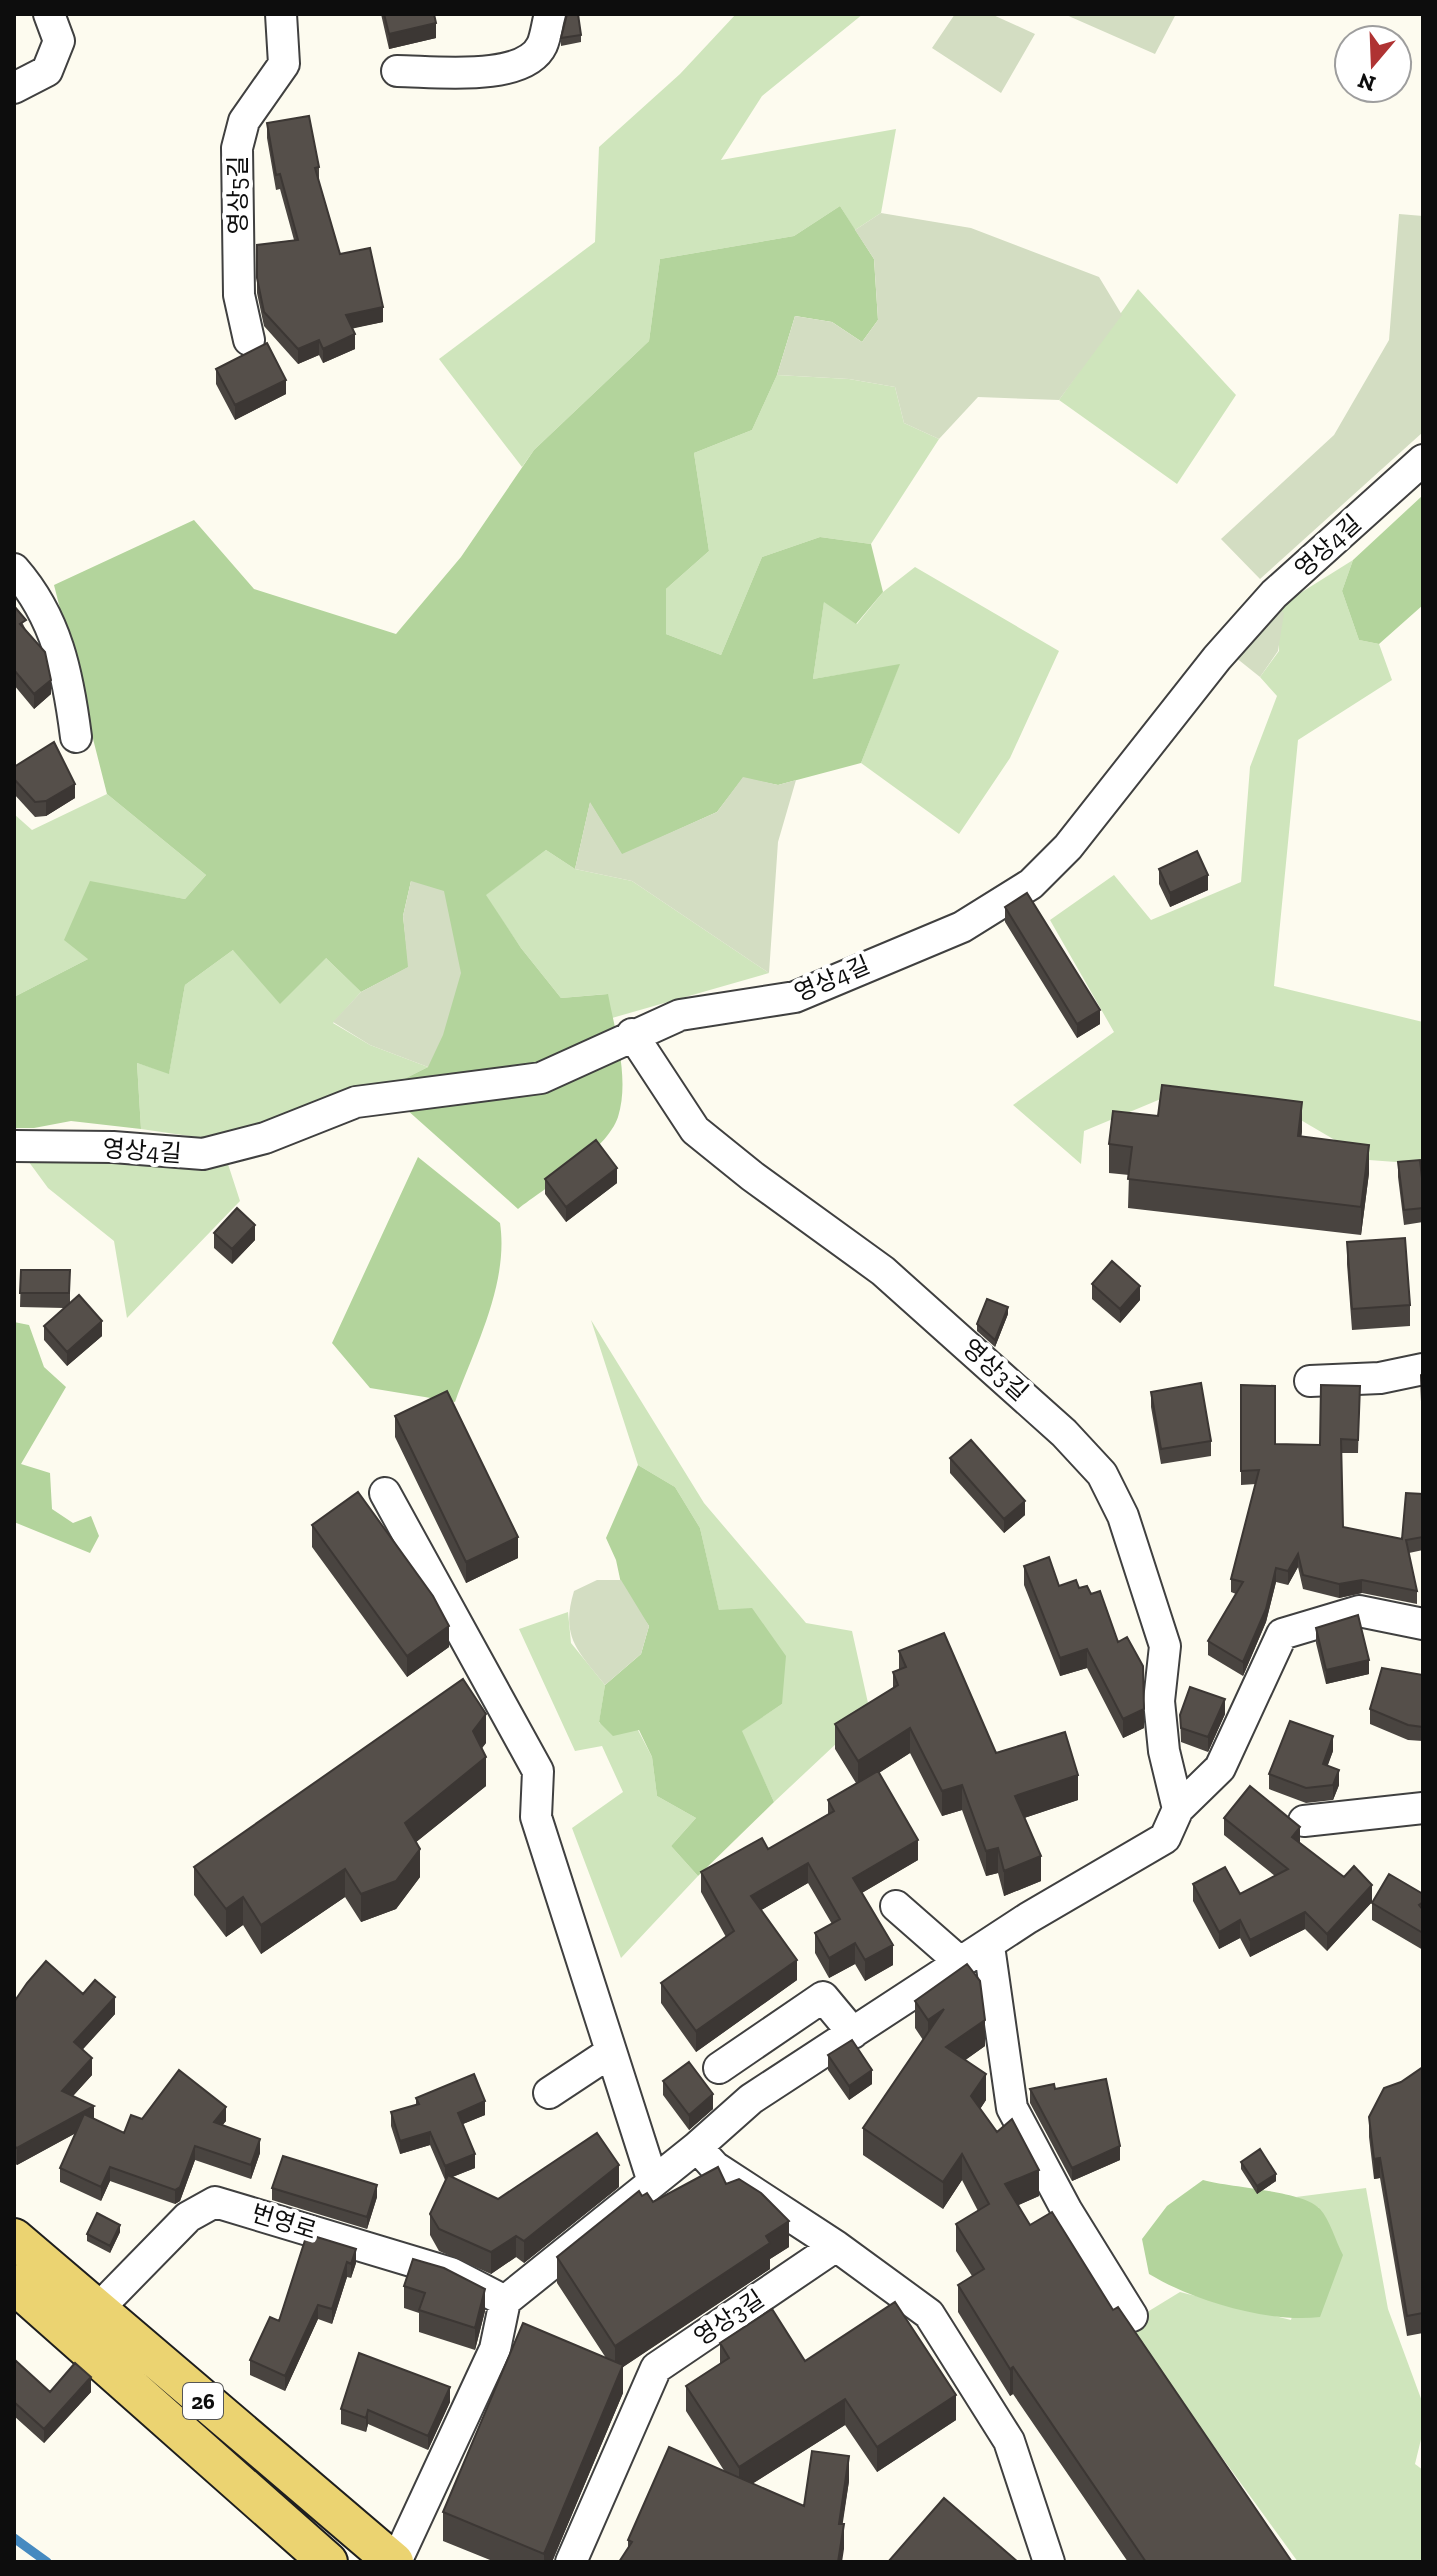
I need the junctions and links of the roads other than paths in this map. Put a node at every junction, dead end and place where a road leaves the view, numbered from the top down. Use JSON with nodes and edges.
{"nodes":[{"id":1,"x":49,"y":14,"type":"edge"},
{"id":2,"x":281,"y":14,"type":"edge"},
{"id":3,"x":550,"y":14,"type":"edge"},
{"id":4,"x":397,"y":71,"type":"dead end"},
{"id":5,"x":14,"y":88,"type":"edge"},
{"id":6,"x":249,"y":340,"type":"dead end"},
{"id":7,"x":1423,"y":460,"type":"edge"},
{"id":8,"x":14,"y":569,"type":"edge"},
{"id":9,"x":76,"y":737,"type":"dead end"},
{"id":10,"x":632,"y":1034,"type":"junction"},
{"id":11,"x":14,"y":1146,"type":"edge"},
{"id":12,"x":1423,"y":1369,"type":"edge"},
{"id":13,"x":1310,"y":1381,"type":"dead end"},
{"id":14,"x":385,"y":1493,"type":"dead end"},
{"id":15,"x":1423,"y":1624,"type":"edge"},
{"id":16,"x":1423,"y":1808,"type":"edge"},
{"id":17,"x":1178,"y":1809,"type":"junction"},
{"id":18,"x":1304,"y":1821,"type":"dead end"},
{"id":19,"x":896,"y":1906,"type":"dead end"},
{"id":20,"x":989,"y":1946,"type":"junction"},
{"id":21,"x":961,"y":1963,"type":"junction"},
{"id":22,"x":853,"y":2033,"type":"junction"},
{"id":23,"x":611,"y":2052,"type":"junction"},
{"id":24,"x":719,"y":2068,"type":"dead end"},
{"id":25,"x":549,"y":2093,"type":"dead end"},
{"id":26,"x":697,"y":2147,"type":"junction"},
{"id":27,"x":653,"y":2182,"type":"junction"},
{"id":28,"x":14,"y":2238,"type":"edge"},
{"id":29,"x":836,"y":2246,"type":"junction"},
{"id":30,"x":14,"y":2284,"type":"edge"},
{"id":31,"x":505,"y":2301,"type":"junction"},
{"id":32,"x":96,"y":2311,"type":"junction"},
{"id":33,"x":1132,"y":2316,"type":"dead end"},
{"id":34,"x":328,"y":2562,"type":"edge"},
{"id":35,"x":395,"y":2562,"type":"edge"},
{"id":36,"x":571,"y":2562,"type":"edge"},
{"id":37,"x":1049,"y":2562,"type":"edge"}],
"edges":[{"from":1,"to":5,"type":"street"},
{"from":2,"to":6,"type":"street","name":"영상5길"},
{"from":3,"to":4,"type":"street"},
{"from":7,"to":10,"type":"street","name":"영상4길"},
{"from":8,"to":9,"type":"street"},
{"from":10,"to":11,"type":"street","name":"영상4길"},
{"from":10,"to":17,"type":"street","name":"영상3길"},
{"from":12,"to":13,"type":"street"},
{"from":14,"to":23,"type":"street"},
{"from":15,"to":17,"type":"street"},
{"from":16,"to":18,"type":"street"},
{"from":17,"to":20,"type":"street"},
{"from":19,"to":21,"type":"street"},
{"from":20,"to":21,"type":"street"},
{"from":20,"to":33,"type":"street"},
{"from":21,"to":22,"type":"street"},
{"from":22,"to":24,"type":"street"},
{"from":22,"to":26,"type":"street"},
{"from":23,"to":25,"type":"street"},
{"from":23,"to":27,"type":"street"},
{"from":26,"to":27,"type":"street"},
{"from":26,"to":29,"type":"street"},
{"from":27,"to":31,"type":"street"},
{"from":28,"to":32,"type":"main road","number":"26"},
{"from":29,"to":36,"type":"street","name":"영상3길"},
{"from":29,"to":37,"type":"street"},
{"from":30,"to":34,"type":"main road","number":"26"},
{"from":31,"to":32,"type":"street","name":"번영로"},
{"from":31,"to":35,"type":"street"},
{"from":32,"to":35,"type":"main road","number":"26"}]}
